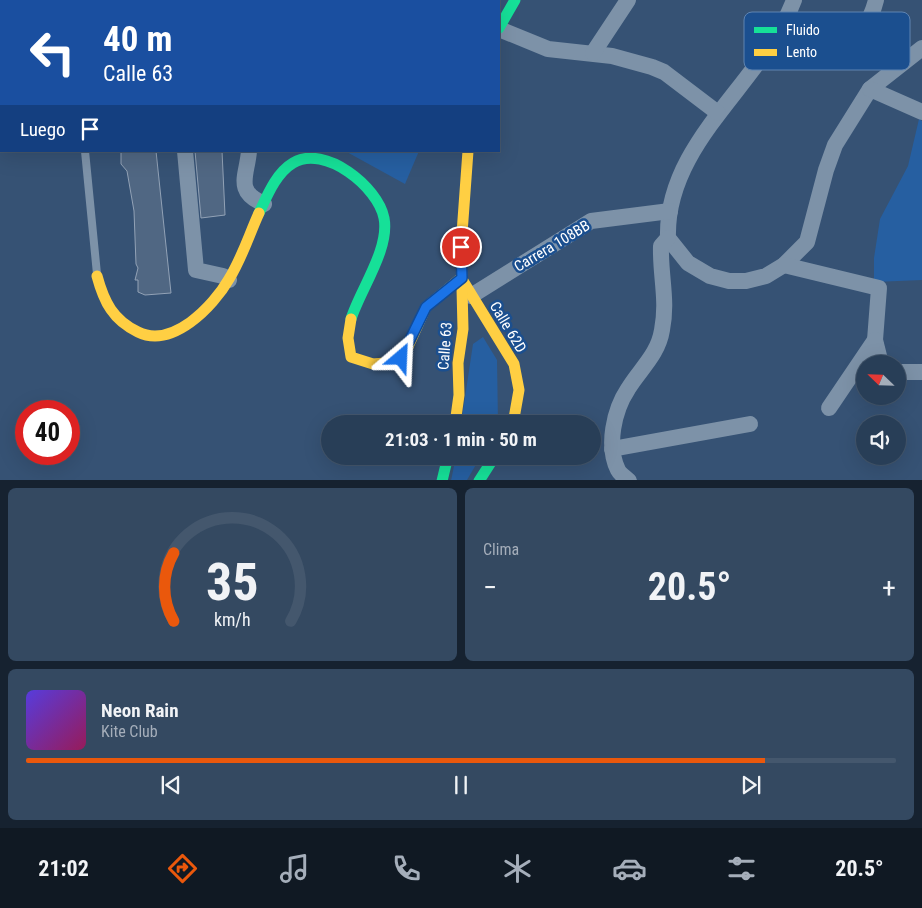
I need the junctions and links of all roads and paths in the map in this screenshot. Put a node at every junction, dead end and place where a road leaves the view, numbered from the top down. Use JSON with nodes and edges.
{"nodes":[{"id":1,"x":514,"y":0,"type":"edge"},
{"id":2,"x":628,"y":0,"type":"edge"},
{"id":3,"x":794,"y":0,"type":"edge"},
{"id":4,"x":790,"y":12,"type":"edge"},
{"id":5,"x":500,"y":26,"type":"edge"},
{"id":6,"x":500,"y":28,"type":"edge"},
{"id":7,"x":922,"y":48,"type":"edge"},
{"id":8,"x":593,"y":53,"type":"junction"},
{"id":9,"x":910,"y":57,"type":"edge"},
{"id":10,"x":753,"y":70,"type":"edge"},
{"id":11,"x":894,"y":70,"type":"edge"},
{"id":12,"x":870,"y":89,"type":"junction"},
{"id":13,"x":922,"y":112,"type":"edge"},
{"id":14,"x":718,"y":113,"type":"junction"},
{"id":15,"x":85,"y":152,"type":"edge"},
{"id":16,"x":186,"y":152,"type":"edge"},
{"id":17,"x":250,"y":152,"type":"edge"},
{"id":18,"x":468,"y":152,"type":"edge"},
{"id":19,"x":264,"y":204,"type":"junction"},
{"id":20,"x":670,"y":211,"type":"junction"},
{"id":21,"x":668,"y":238,"type":"junction"},
{"id":22,"x":784,"y":265,"type":"junction"},
{"id":23,"x":97,"y":276,"type":"joint"},
{"id":24,"x":462,"y":278,"type":"junction"},
{"id":25,"x":229,"y":280,"type":"junction"},
{"id":26,"x":471,"y":296,"type":"junction"},
{"id":27,"x":875,"y":340,"type":"junction"},
{"id":28,"x":879,"y":355,"type":"edge"},
{"id":29,"x":906,"y":372,"type":"edge"},
{"id":30,"x":922,"y":372,"type":"edge"},
{"id":31,"x":829,"y":408,"type":"dead end"},
{"id":32,"x":457,"y":415,"type":"edge"},
{"id":33,"x":515,"y":415,"type":"edge"},
{"id":34,"x":750,"y":424,"type":"dead end"},
{"id":35,"x":612,"y":449,"type":"junction"},
{"id":36,"x":446,"y":465,"type":"edge"},
{"id":37,"x":489,"y":465,"type":"edge"},
{"id":38,"x":442,"y":480,"type":"edge"},
{"id":39,"x":480,"y":480,"type":"edge"},
{"id":40,"x":629,"y":480,"type":"edge"}],
"edges":[{"from":1,"to":5,"type":"street"},
{"from":2,"to":8,"type":"street"},
{"from":3,"to":4,"type":"street"},
{"from":6,"to":8,"type":"street"},
{"from":7,"to":9,"type":"street"},
{"from":8,"to":14,"type":"street"},
{"from":10,"to":14,"type":"street"},
{"from":11,"to":12,"type":"street"},
{"from":12,"to":13,"type":"street"},
{"from":12,"to":22,"type":"street"},
{"from":14,"to":20,"type":"street"},
{"from":15,"to":23,"type":"lane"},
{"from":16,"to":25,"type":"street"},
{"from":17,"to":19,"type":"street"},
{"from":18,"to":24,"type":"street","name":"Calle 63"},
{"from":19,"to":24,"type":"street"},
{"from":19,"to":25,"type":"street"},
{"from":20,"to":21,"type":"street"},
{"from":20,"to":26,"type":"street","name":"Carrera 108BB"},
{"from":21,"to":22,"type":"street"},
{"from":21,"to":35,"type":"street"},
{"from":22,"to":27,"type":"street"},
{"from":23,"to":25,"type":"street"},
{"from":24,"to":26,"type":"street","name":"Calle 62D"},
{"from":24,"to":32,"type":"street","name":"Calle 63"},
{"from":26,"to":33,"type":"street","name":"Calle 62D"},
{"from":27,"to":28,"type":"street"},
{"from":27,"to":31,"type":"street"},
{"from":29,"to":30,"type":"street"},
{"from":34,"to":35,"type":"street"},
{"from":35,"to":40,"type":"street"},
{"from":36,"to":38,"type":"street"},
{"from":37,"to":39,"type":"street"}]}
